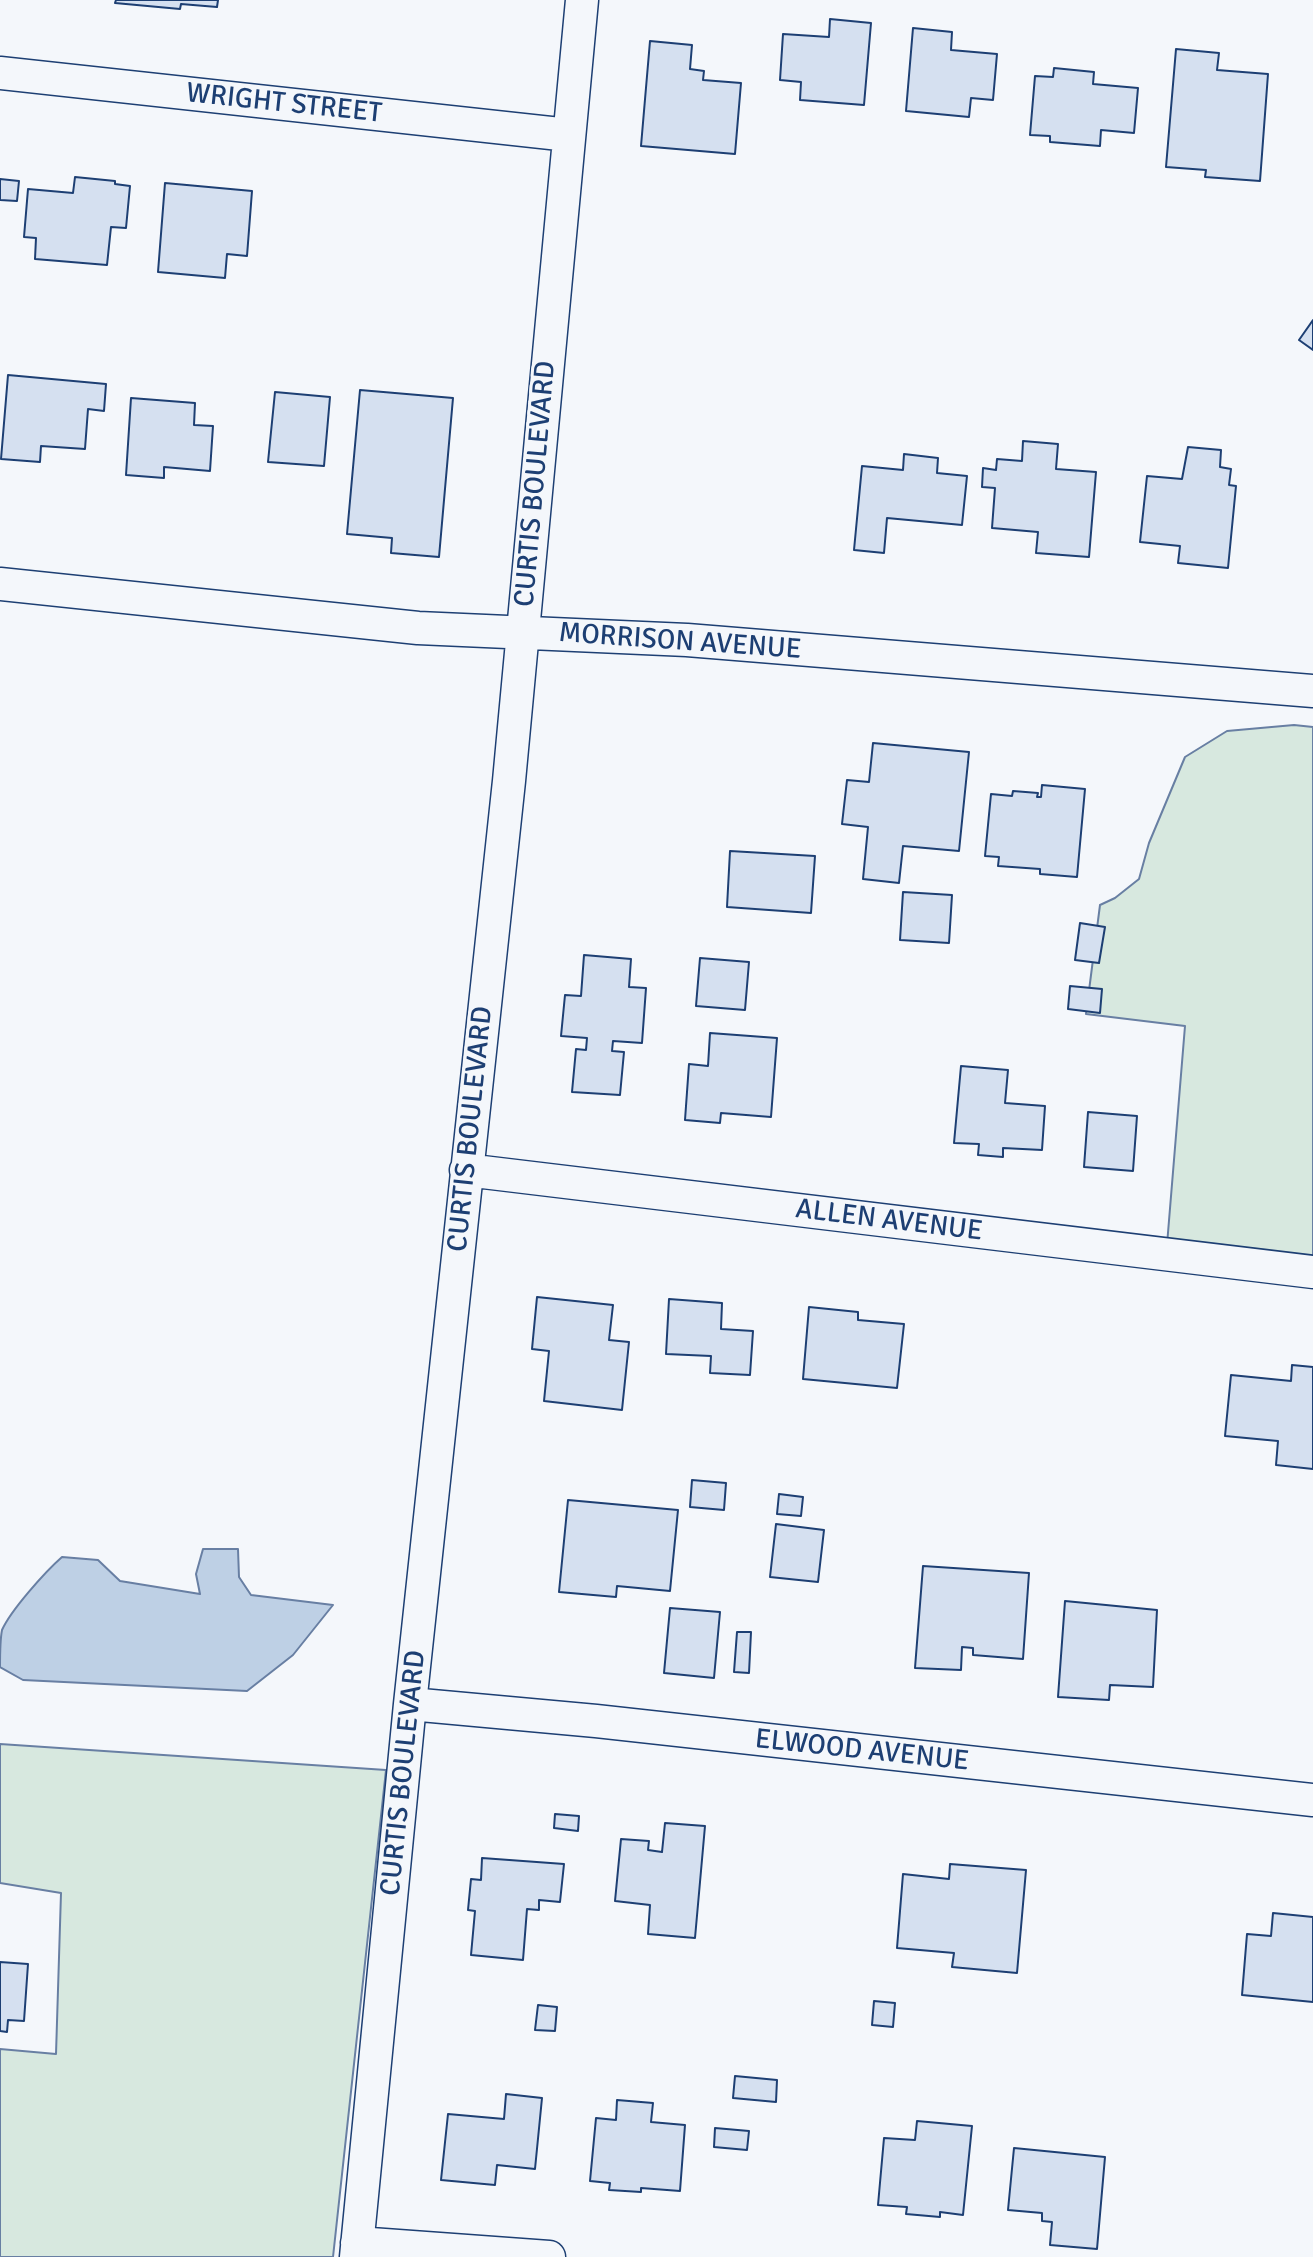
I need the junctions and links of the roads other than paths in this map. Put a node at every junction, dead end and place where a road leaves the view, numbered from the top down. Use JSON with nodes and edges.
{"nodes":[{"id":1,"x":582,"y":0,"type":"edge"},
{"id":2,"x":0,"y":73,"type":"edge"},
{"id":3,"x":569,"y":135,"type":"junction"},
{"id":4,"x":0,"y":584,"type":"edge"},
{"id":5,"x":522,"y":633,"type":"junction"},
{"id":6,"x":1313,"y":691,"type":"edge"},
{"id":7,"x":466,"y":1170,"type":"junction"},
{"id":8,"x":1313,"y":1272,"type":"edge"},
{"id":9,"x":410,"y":1704,"type":"junction"},
{"id":10,"x":1313,"y":1800,"type":"edge"},
{"id":11,"x":357,"y":2250,"type":"edge"},
{"id":12,"x":549,"y":2257,"type":"edge"}],
"edges":[{"from":1,"to":3,"type":"street","name":"CURTIS BOULEVARD"},
{"from":2,"to":3,"type":"street","name":"WRIGHT STREET"},
{"from":3,"to":5,"type":"street","name":"CURTIS BOULEVARD"},
{"from":4,"to":5,"type":"street","name":"MORRISON AVENUE"},
{"from":5,"to":6,"type":"street","name":"MORRISON AVENUE"},
{"from":5,"to":7,"type":"street","name":"CURTIS BOULEVARD"},
{"from":7,"to":8,"type":"street","name":"ALLEN AVENUE"},
{"from":7,"to":9,"type":"street","name":"CURTIS BOULEVARD"},
{"from":9,"to":10,"type":"street","name":"ELWOOD AVENUE"},
{"from":9,"to":11,"type":"street","name":"CURTIS BOULEVARD"},
{"from":11,"to":12,"type":"street"}]}
